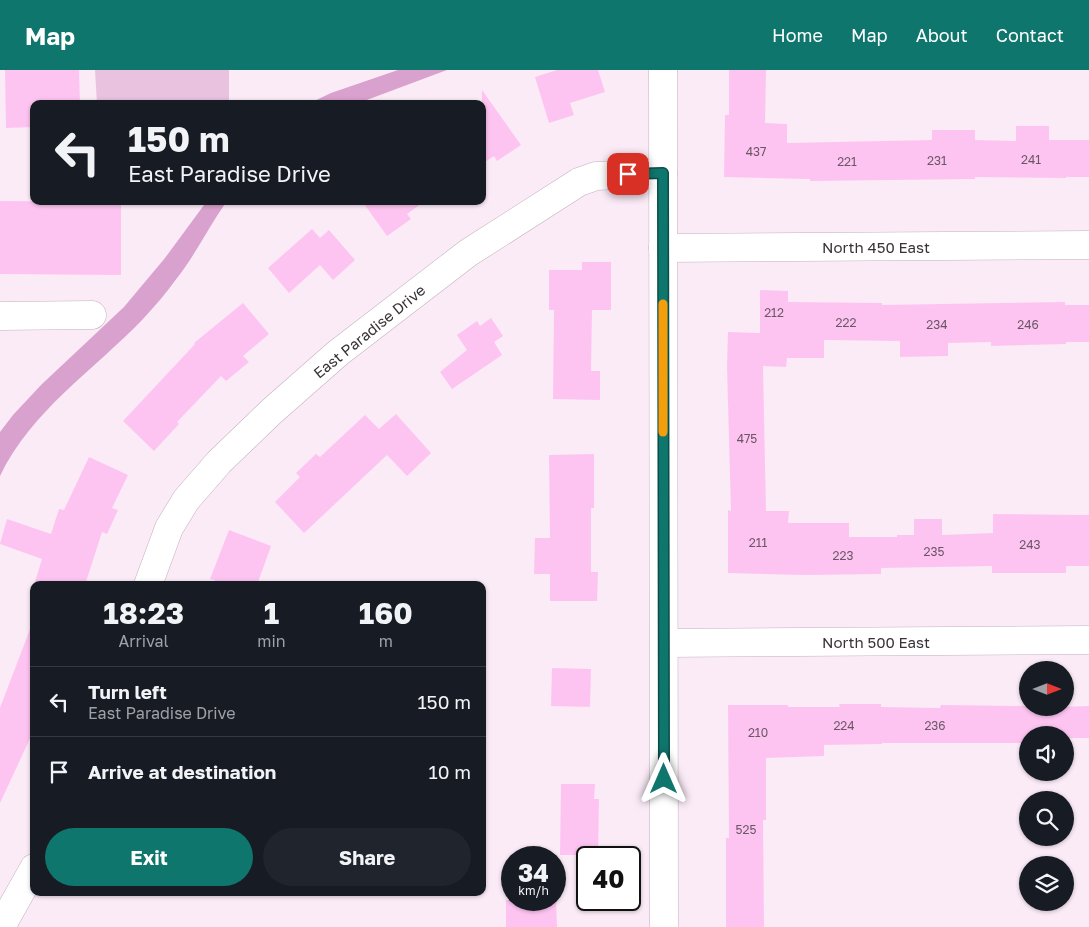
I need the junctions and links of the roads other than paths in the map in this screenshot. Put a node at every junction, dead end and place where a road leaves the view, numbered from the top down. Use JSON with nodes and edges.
{"nodes":[{"id":1,"x":663,"y":70,"type":"edge"},
{"id":2,"x":663,"y":173,"type":"junction"},
{"id":3,"x":1089,"y":245,"type":"edge"},
{"id":4,"x":663,"y":248,"type":"junction"},
{"id":5,"x":92,"y":315,"type":"dead end"},
{"id":6,"x":0,"y":316,"type":"edge"},
{"id":7,"x":149,"y":581,"type":"edge"},
{"id":8,"x":1089,"y":640,"type":"edge"},
{"id":9,"x":664,"y":643,"type":"junction"},
{"id":10,"x":30,"y":875,"type":"edge"},
{"id":11,"x":1,"y":927,"type":"edge"},
{"id":12,"x":664,"y":927,"type":"edge"}],
"edges":[{"from":1,"to":2,"type":"street"},
{"from":2,"to":4,"type":"street"},
{"from":2,"to":7,"type":"street","name":"East Paradise Drive"},
{"from":3,"to":4,"type":"street","name":"North 450 East"},
{"from":4,"to":9,"type":"street"},
{"from":5,"to":6,"type":"street"},
{"from":8,"to":9,"type":"street","name":"North 500 East"},
{"from":9,"to":12,"type":"street"},
{"from":10,"to":11,"type":"street"}]}
